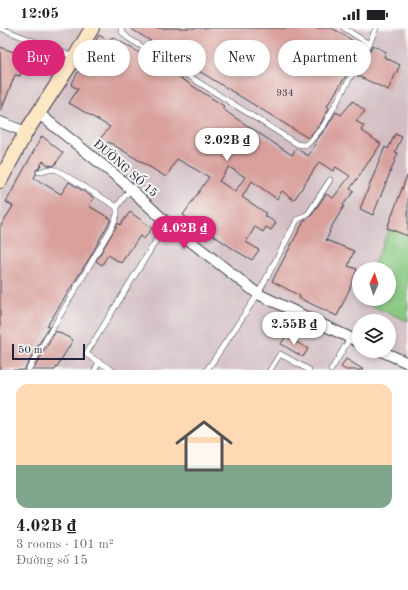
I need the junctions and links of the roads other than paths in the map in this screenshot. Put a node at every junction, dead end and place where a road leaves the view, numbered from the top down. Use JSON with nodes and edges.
{"nodes":[{"id":1,"x":0,"y":28,"type":"edge"},
{"id":2,"x":92,"y":28,"type":"edge"},
{"id":3,"x":121,"y":28,"type":"edge"},
{"id":4,"x":344,"y":28,"type":"edge"},
{"id":5,"x":376,"y":28,"type":"edge"},
{"id":6,"x":85,"y":40,"type":"edge"},
{"id":7,"x":363,"y":40,"type":"edge"},
{"id":8,"x":371,"y":40,"type":"edge"},
{"id":9,"x":73,"y":56,"type":"edge"},
{"id":10,"x":73,"y":60,"type":"edge"},
{"id":11,"x":351,"y":76,"type":"edge"},
{"id":12,"x":38,"y":112,"type":"junction"},
{"id":13,"x":0,"y":122,"type":"edge"},
{"id":14,"x":26,"y":132,"type":"junction"},
{"id":15,"x":39,"y":172,"type":"dead end"},
{"id":16,"x":330,"y":180,"type":"dead end"},
{"id":17,"x":0,"y":181,"type":"edge"},
{"id":18,"x":130,"y":189,"type":"junction"},
{"id":19,"x":117,"y":207,"type":"junction"},
{"id":20,"x":167,"y":223,"type":"junction"},
{"id":21,"x":258,"y":294,"type":"junction"},
{"id":22,"x":352,"y":339,"type":"edge"},
{"id":23,"x":352,"y":344,"type":"edge"},
{"id":24,"x":396,"y":358,"type":"edge"},
{"id":25,"x":99,"y":362,"type":"junction"},
{"id":26,"x":408,"y":363,"type":"edge"},
{"id":27,"x":28,"y":370,"type":"edge"},
{"id":28,"x":95,"y":370,"type":"edge"},
{"id":29,"x":112,"y":370,"type":"edge"},
{"id":30,"x":207,"y":370,"type":"edge"},
{"id":31,"x":270,"y":370,"type":"edge"},
{"id":32,"x":309,"y":370,"type":"edge"},
{"id":33,"x":331,"y":370,"type":"edge"}],
"edges":[{"from":1,"to":9,"type":"lane"},
{"from":2,"to":6,"type":"street"},
{"from":3,"to":11,"type":"lane"},
{"from":4,"to":7,"type":"lane"},
{"from":5,"to":8,"type":"lane"},
{"from":10,"to":12,"type":"street"},
{"from":12,"to":14,"type":"street"},
{"from":12,"to":18,"type":"street","name":"ĐƯỜNG SỐ 15"},
{"from":13,"to":14,"type":"street"},
{"from":14,"to":17,"type":"street"},
{"from":15,"to":19,"type":"lane"},
{"from":16,"to":21,"type":"lane"},
{"from":18,"to":19,"type":"lane"},
{"from":18,"to":20,"type":"street","name":"ĐƯỜNG SỐ 15"},
{"from":19,"to":27,"type":"lane"},
{"from":20,"to":21,"type":"street","name":"ĐƯỜNG SỐ 15"},
{"from":20,"to":25,"type":"lane"},
{"from":21,"to":22,"type":"street","name":"ĐƯỜNG SỐ 15"},
{"from":21,"to":30,"type":"lane"},
{"from":23,"to":33,"type":"lane"},
{"from":24,"to":26,"type":"street"},
{"from":25,"to":28,"type":"lane"},
{"from":25,"to":29,"type":"lane"},
{"from":31,"to":32,"type":"lane"}]}
